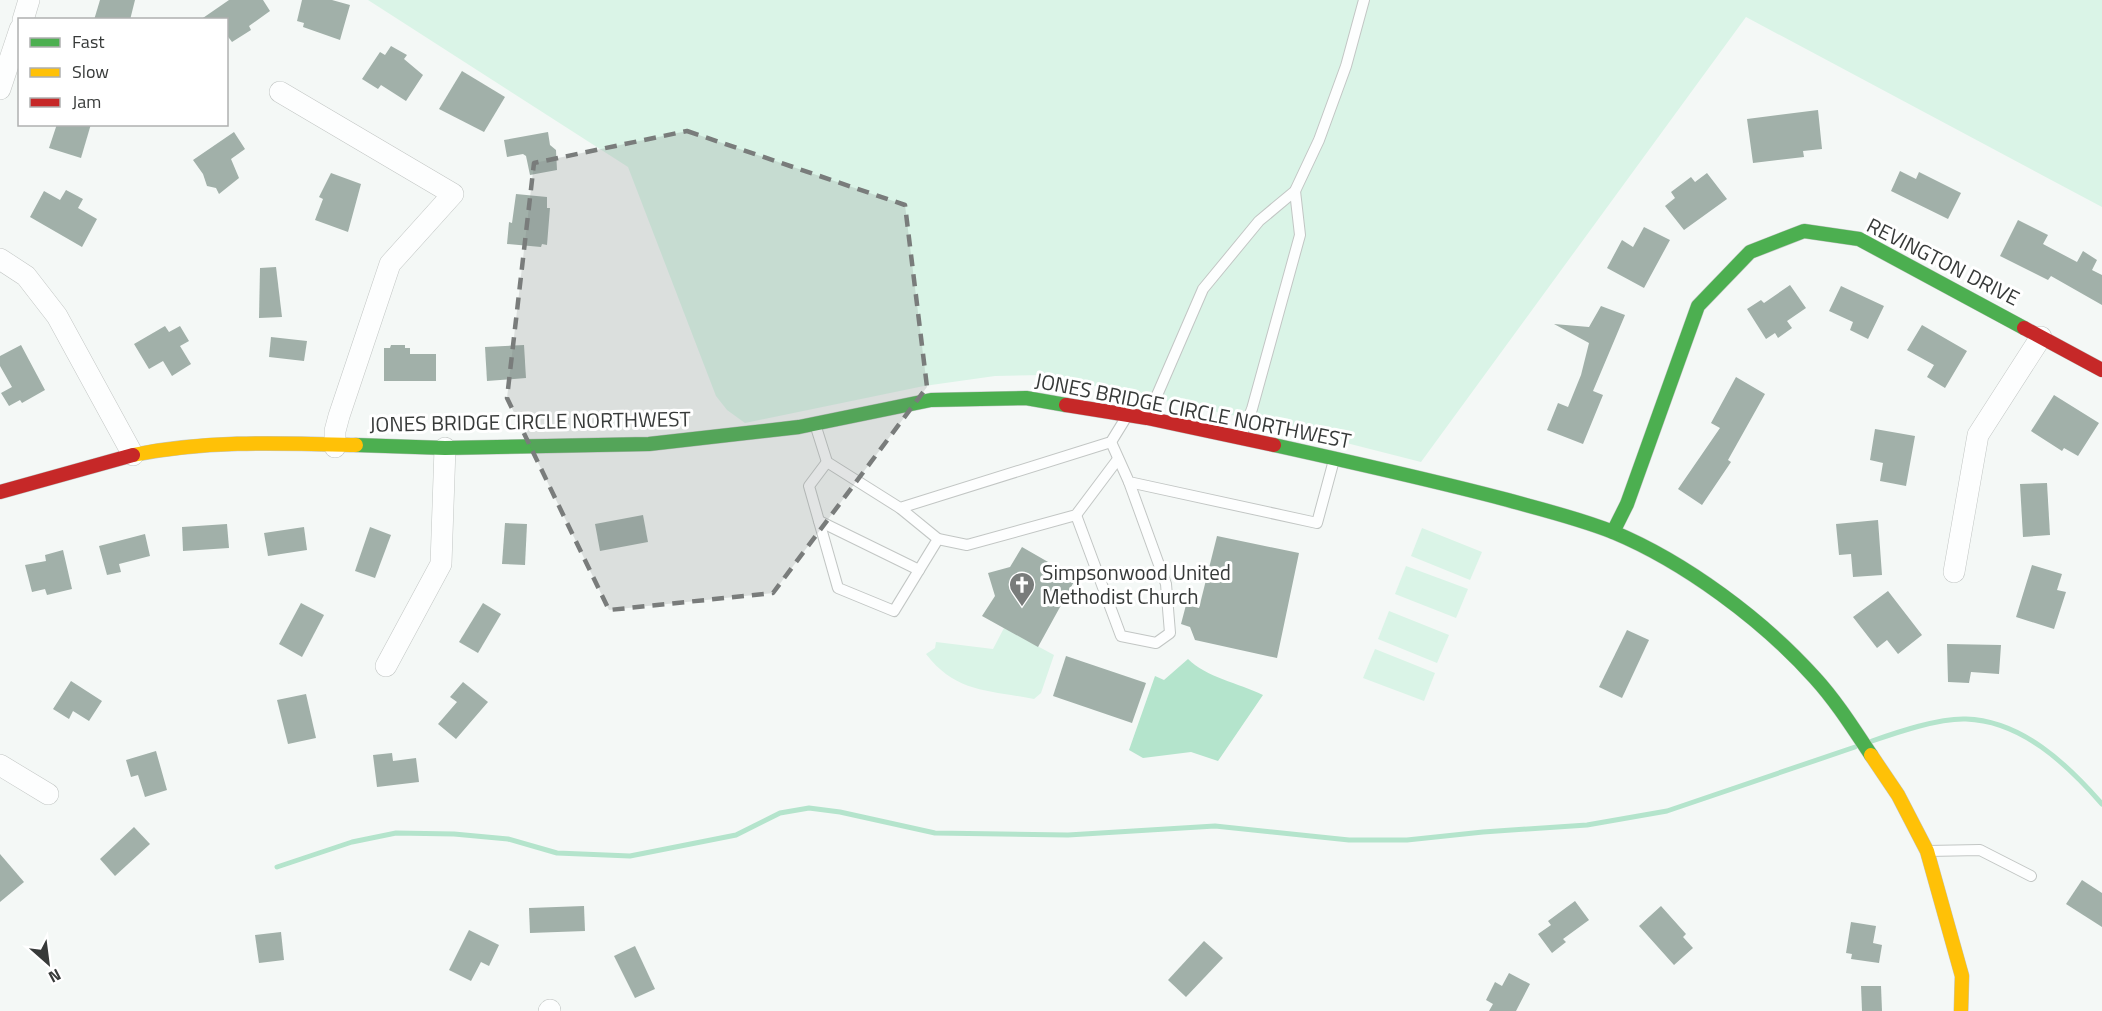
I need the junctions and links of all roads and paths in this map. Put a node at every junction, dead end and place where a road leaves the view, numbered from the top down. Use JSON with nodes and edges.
{"nodes":[{"id":1,"x":29,"y":0,"type":"edge"},
{"id":2,"x":1364,"y":0,"type":"edge"},
{"id":3,"x":24,"y":18,"type":"edge"},
{"id":4,"x":18,"y":35,"type":"edge"},
{"id":5,"x":0,"y":89,"type":"edge"},
{"id":6,"x":280,"y":92,"type":"dead end"},
{"id":7,"x":1295,"y":191,"type":"junction"},
{"id":8,"x":0,"y":259,"type":"edge"},
{"id":9,"x":2041,"y":337,"type":"junction"},
{"id":10,"x":2102,"y":370,"type":"edge"},
{"id":11,"x":1127,"y":415,"type":"junction"},
{"id":12,"x":1147,"y":418,"type":"junction"},
{"id":13,"x":815,"y":424,"type":"junction"},
{"id":14,"x":1239,"y":440,"type":"junction"},
{"id":15,"x":1111,"y":442,"type":"junction"},
{"id":16,"x":336,"y":447,"type":"junction"},
{"id":17,"x":444,"y":448,"type":"junction"},
{"id":18,"x":133,"y":455,"type":"junction"},
{"id":19,"x":1118,"y":459,"type":"junction"},
{"id":20,"x":1334,"y":459,"type":"junction"},
{"id":21,"x":827,"y":462,"type":"junction"},
{"id":22,"x":1129,"y":482,"type":"junction"},
{"id":23,"x":0,"y":492,"type":"edge"},
{"id":24,"x":900,"y":508,"type":"junction"},
{"id":25,"x":1076,"y":515,"type":"junction"},
{"id":26,"x":819,"y":521,"type":"junction"},
{"id":27,"x":1613,"y":532,"type":"junction"},
{"id":28,"x":938,"y":539,"type":"junction"},
{"id":29,"x":919,"y":570,"type":"junction"},
{"id":30,"x":1954,"y":572,"type":"dead end"},
{"id":31,"x":386,"y":666,"type":"dead end"},
{"id":32,"x":0,"y":765,"type":"edge"},
{"id":33,"x":48,"y":794,"type":"dead end"},
{"id":34,"x":1927,"y":851,"type":"junction"},
{"id":35,"x":2031,"y":876,"type":"dead end"},
{"id":36,"x":1960,"y":1011,"type":"edge"}],
"edges":[{"from":1,"to":3,"type":"street"},
{"from":2,"to":7,"type":"lane"},
{"from":4,"to":5,"type":"street"},
{"from":6,"to":16,"type":"street"},
{"from":7,"to":12,"type":"lane"},
{"from":7,"to":14,"type":"lane"},
{"from":8,"to":18,"type":"street"},
{"from":9,"to":10,"type":"street","name":"REVINGTON DRIVE"},
{"from":9,"to":27,"type":"street","name":"REVINGTON DRIVE"},
{"from":9,"to":30,"type":"street"},
{"from":11,"to":12,"type":"street","name":"JONES BRIDGE CIRCLE NORTHWEST"},
{"from":11,"to":13,"type":"street","name":"JONES BRIDGE CIRCLE NORTHWEST"},
{"from":11,"to":15,"type":"lane"},
{"from":12,"to":14,"type":"street","name":"JONES BRIDGE CIRCLE NORTHWEST"},
{"from":13,"to":17,"type":"street","name":"JONES BRIDGE CIRCLE NORTHWEST"},
{"from":13,"to":21,"type":"lane"},
{"from":14,"to":20,"type":"street","name":"JONES BRIDGE CIRCLE NORTHWEST"},
{"from":15,"to":19,"type":"lane"},
{"from":15,"to":24,"type":"lane"},
{"from":16,"to":17,"type":"street","name":"JONES BRIDGE CIRCLE NORTHWEST"},
{"from":16,"to":18,"type":"street","name":"JONES BRIDGE CIRCLE NORTHWEST"},
{"from":17,"to":31,"type":"street"},
{"from":18,"to":23,"type":"street","name":"JONES BRIDGE CIRCLE NORTHWEST"},
{"from":19,"to":22,"type":"lane"},
{"from":19,"to":25,"type":"lane"},
{"from":20,"to":22,"type":"lane"},
{"from":20,"to":27,"type":"street","name":"JONES BRIDGE CIRCLE NORTHWEST"},
{"from":21,"to":24,"type":"lane"},
{"from":21,"to":26,"type":"lane"},
{"from":22,"to":25,"type":"lane"},
{"from":24,"to":28,"type":"lane"},
{"from":25,"to":28,"type":"lane"},
{"from":26,"to":29,"type":"lane"},
{"from":26,"to":29,"type":"lane"},
{"from":27,"to":34,"type":"street","name":"JONES BRIDGE CIRCLE NORTHWEST"},
{"from":28,"to":29,"type":"lane"},
{"from":32,"to":33,"type":"street"},
{"from":34,"to":35,"type":"lane"},
{"from":34,"to":36,"type":"street","name":"JONES BRIDGE CIRCLE NORTHWEST"}]}
